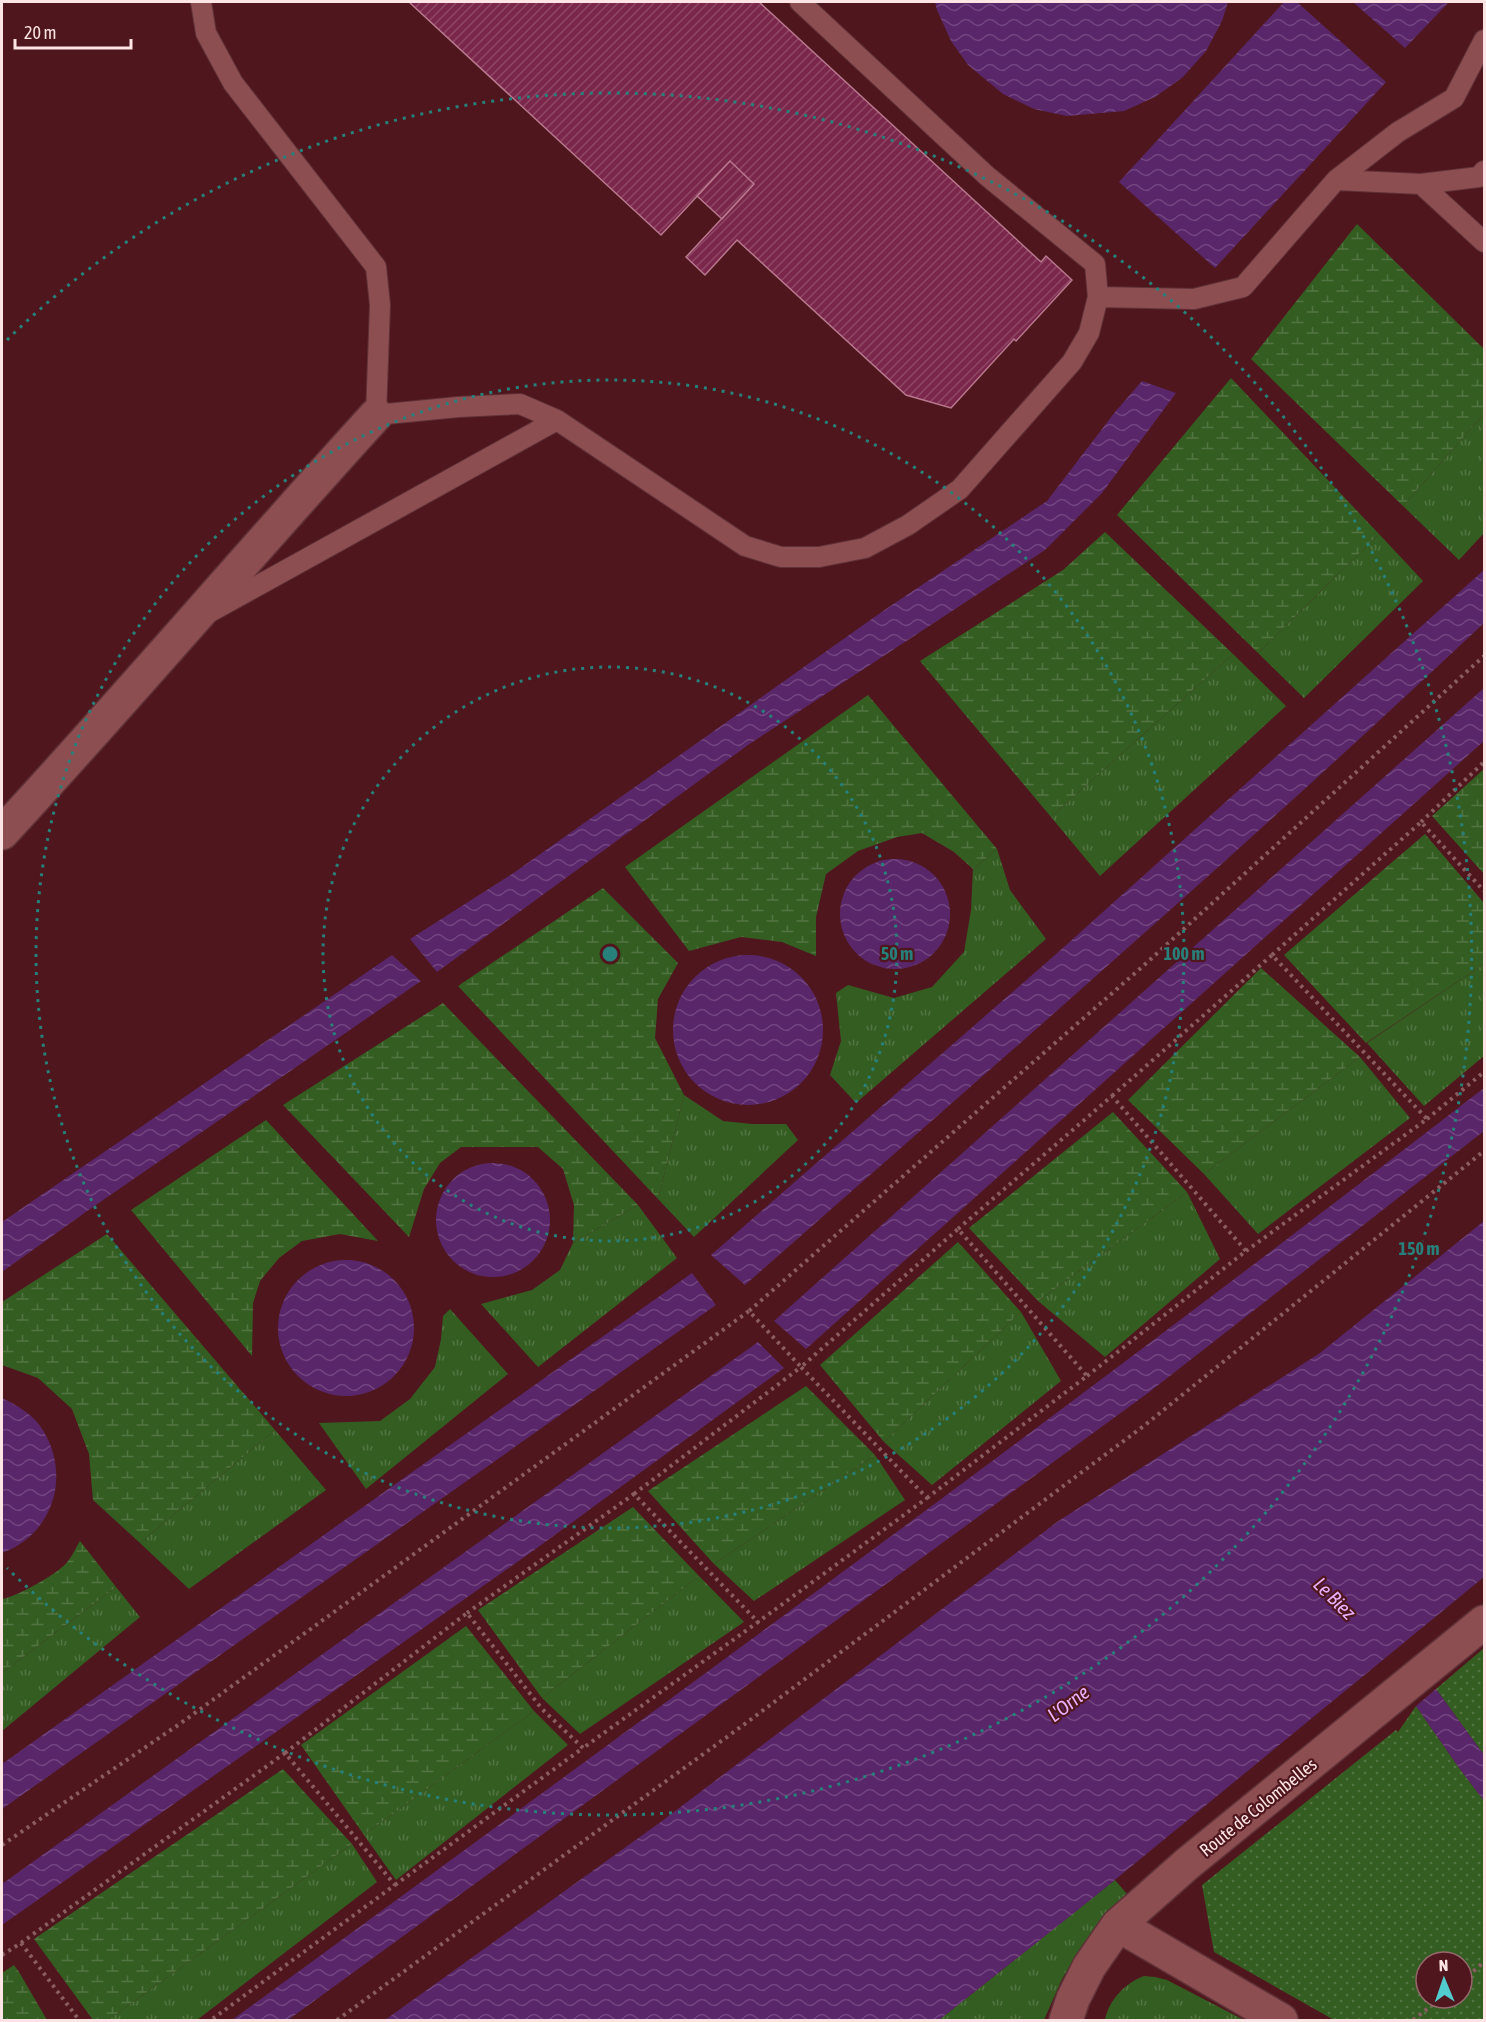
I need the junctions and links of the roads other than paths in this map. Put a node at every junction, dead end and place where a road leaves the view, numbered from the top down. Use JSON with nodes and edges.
{"nodes":[{"id":1,"x":201,"y":2,"type":"edge"},
{"id":2,"x":800,"y":2,"type":"edge"},
{"id":3,"x":1485,"y":40,"type":"edge"},
{"id":4,"x":1485,"y":171,"type":"edge"},
{"id":5,"x":1336,"y":180,"type":"junction"},
{"id":6,"x":1421,"y":184,"type":"junction"},
{"id":7,"x":1485,"y":242,"type":"edge"},
{"id":8,"x":1098,"y":297,"type":"junction"},
{"id":9,"x":376,"y":415,"type":"junction"},
{"id":10,"x":557,"y":420,"type":"junction"},
{"id":11,"x":191,"y":622,"type":"junction"},
{"id":12,"x":2,"y":833,"type":"edge"},
{"id":13,"x":1485,"y":1622,"type":"edge"},
{"id":14,"x":1118,"y":1925,"type":"junction"},
{"id":15,"x":1066,"y":2020,"type":"edge"},
{"id":16,"x":1281,"y":2020,"type":"edge"}],
"edges":[{"from":1,"to":9,"type":"lane"},
{"from":2,"to":8,"type":"lane"},
{"from":3,"to":5,"type":"lane"},
{"from":4,"to":6,"type":"lane"},
{"from":5,"to":6,"type":"lane"},
{"from":5,"to":8,"type":"lane"},
{"from":6,"to":7,"type":"lane"},
{"from":8,"to":10,"type":"lane"},
{"from":9,"to":10,"type":"lane"},
{"from":9,"to":11,"type":"street"},
{"from":10,"to":11,"type":"lane"},
{"from":11,"to":12,"type":"street"},
{"from":13,"to":14,"type":"street","name":"Route de Colombelles"},
{"from":14,"to":15,"type":"street","name":"Route de Colombelles"},
{"from":14,"to":16,"type":"street"}]}
